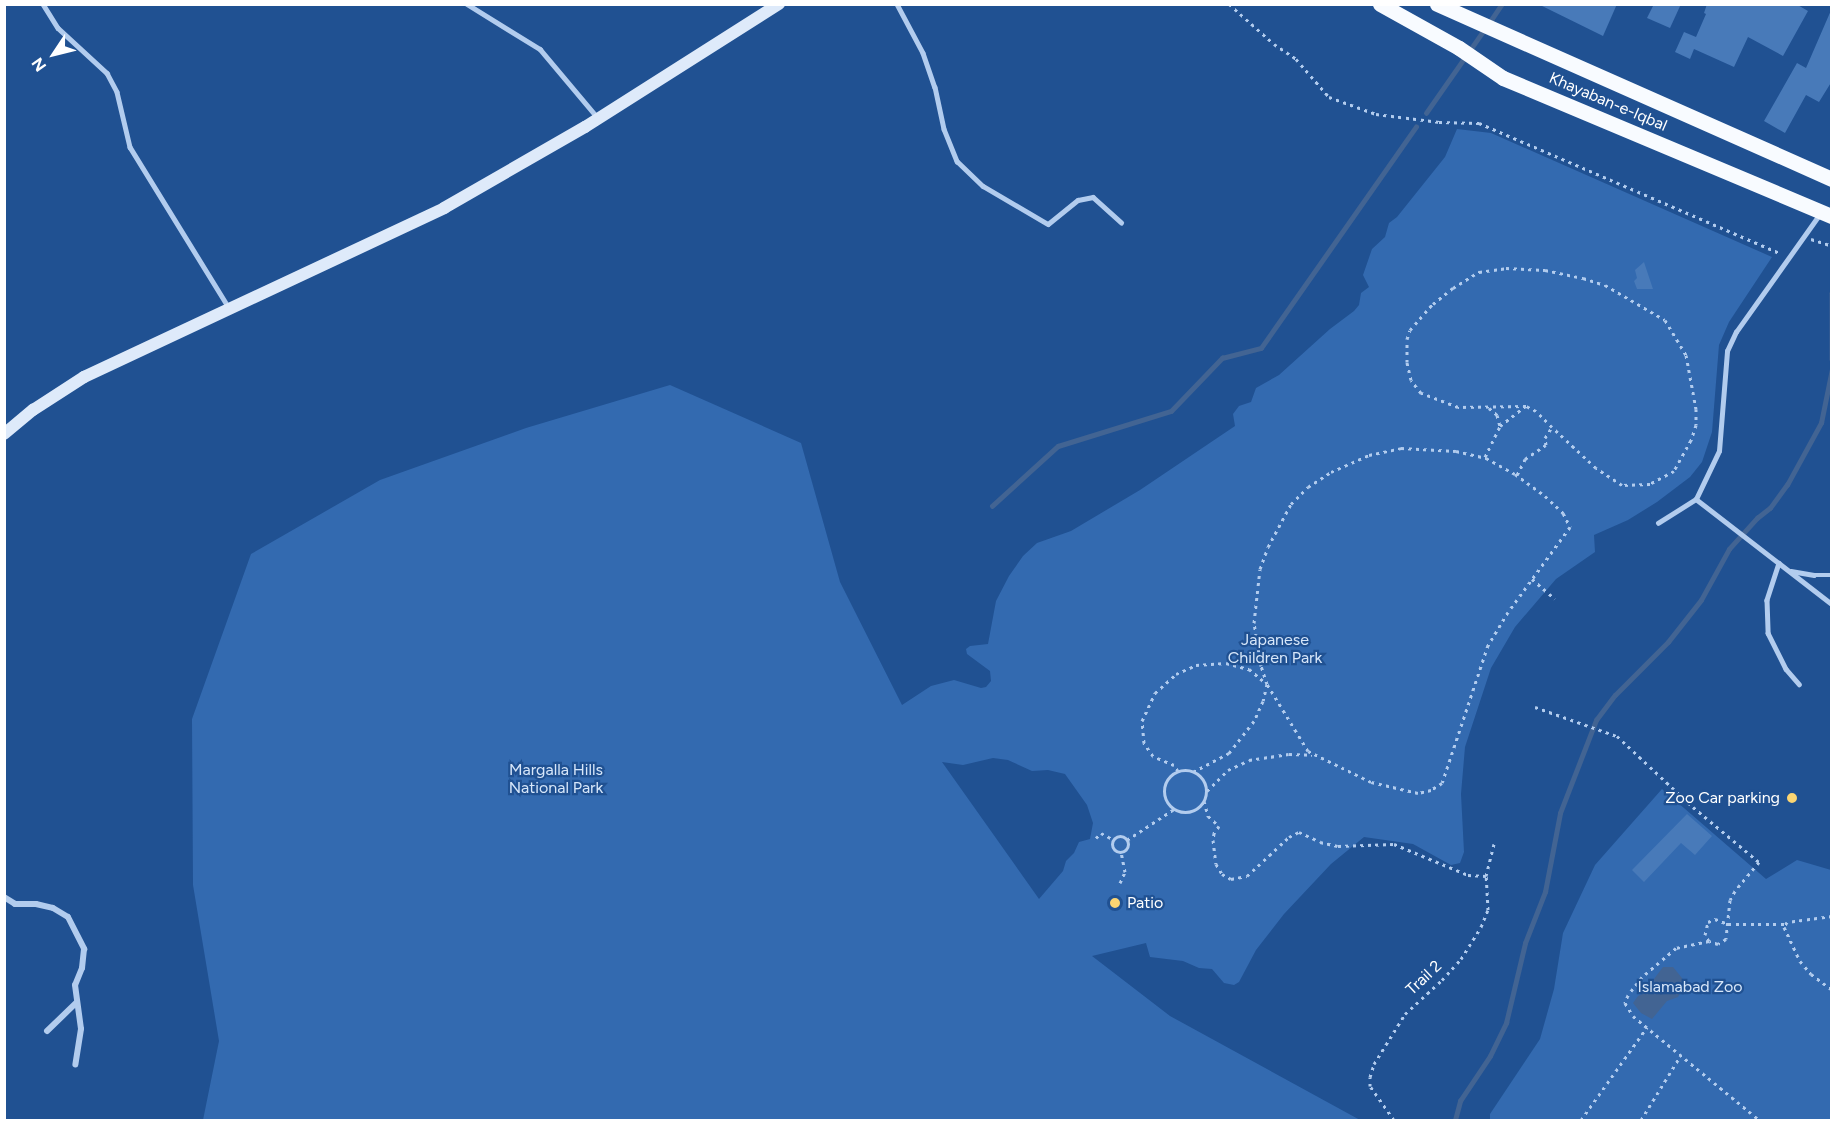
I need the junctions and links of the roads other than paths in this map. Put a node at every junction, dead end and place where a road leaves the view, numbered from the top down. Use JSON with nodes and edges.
{"nodes":[{"id":1,"x":43,"y":4,"type":"edge"},
{"id":2,"x":468,"y":4,"type":"edge"},
{"id":3,"x":779,"y":4,"type":"edge"},
{"id":4,"x":897,"y":4,"type":"edge"},
{"id":5,"x":1380,"y":4,"type":"edge"},
{"id":6,"x":1437,"y":4,"type":"edge"},
{"id":7,"x":598,"y":119,"type":"junction"},
{"id":8,"x":1832,"y":179,"type":"edge"},
{"id":9,"x":1826,"y":214,"type":"edge"},
{"id":10,"x":1121,"y":222,"type":"dead end"},
{"id":11,"x":229,"y":308,"type":"junction"},
{"id":12,"x":4,"y":434,"type":"edge"},
{"id":13,"x":1696,"y":499,"type":"junction"},
{"id":14,"x":1658,"y":523,"type":"dead end"},
{"id":15,"x":1779,"y":563,"type":"junction"},
{"id":16,"x":1788,"y":570,"type":"junction"},
{"id":17,"x":1832,"y":574,"type":"edge"},
{"id":18,"x":1832,"y":604,"type":"edge"},
{"id":19,"x":1799,"y":684,"type":"dead end"},
{"id":20,"x":4,"y":897,"type":"edge"},
{"id":21,"x":76,"y":1003,"type":"junction"},
{"id":22,"x":46,"y":1031,"type":"dead end"},
{"id":23,"x":75,"y":1065,"type":"dead end"}],
"edges":[{"from":1,"to":11,"type":"lane"},
{"from":2,"to":7,"type":"lane"},
{"from":3,"to":7,"type":"street"},
{"from":4,"to":10,"type":"lane"},
{"from":5,"to":9,"type":"main road","name":"Khayaban-e-Iqbal"},
{"from":6,"to":8,"type":"main road","name":"Khayaban-e-Iqbal"},
{"from":7,"to":11,"type":"street"},
{"from":9,"to":13,"type":"lane"},
{"from":11,"to":12,"type":"street"},
{"from":13,"to":14,"type":"lane"},
{"from":13,"to":15,"type":"lane"},
{"from":15,"to":16,"type":"lane"},
{"from":15,"to":19,"type":"lane"},
{"from":16,"to":17,"type":"lane"},
{"from":16,"to":18,"type":"lane"},
{"from":20,"to":21,"type":"street"},
{"from":21,"to":22,"type":"street"},
{"from":21,"to":23,"type":"street"}]}
